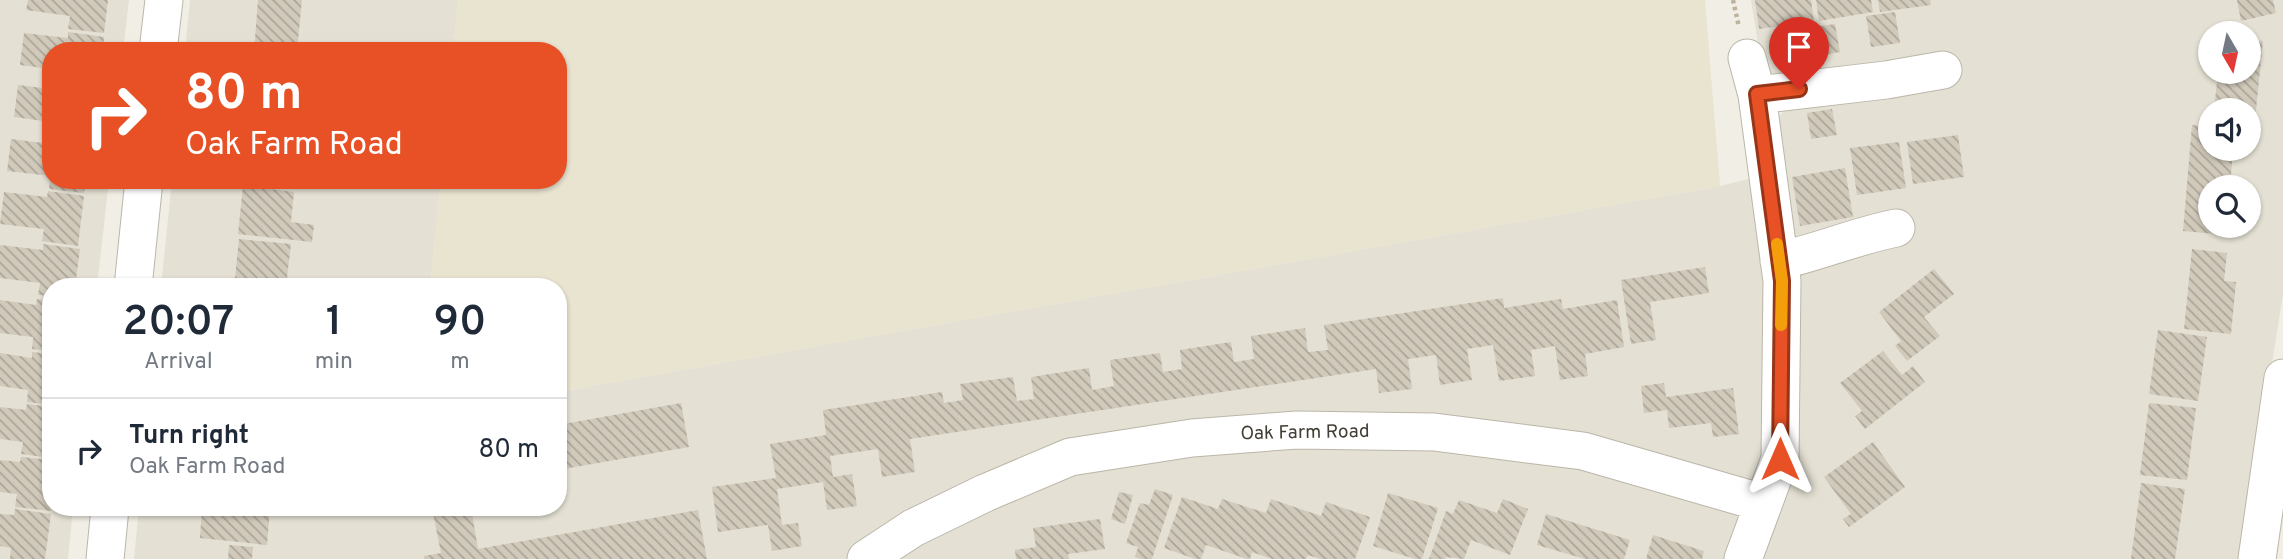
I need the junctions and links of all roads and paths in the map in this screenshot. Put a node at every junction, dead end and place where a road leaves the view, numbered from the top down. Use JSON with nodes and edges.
{"nodes":[{"id":1,"x":164,"y":0,"type":"edge"},
{"id":2,"x":159,"y":42,"type":"edge"},
{"id":3,"x":1747,"y":58,"type":"dead end"},
{"id":4,"x":1943,"y":70,"type":"dead end"},
{"id":5,"x":1757,"y":94,"type":"junction"},
{"id":6,"x":143,"y":189,"type":"edge"},
{"id":7,"x":1896,"y":228,"type":"dead end"},
{"id":8,"x":1779,"y":261,"type":"junction"},
{"id":9,"x":134,"y":278,"type":"edge"},
{"id":10,"x":2283,"y":378,"type":"edge"},
{"id":11,"x":1763,"y":503,"type":"junction"},
{"id":12,"x":109,"y":516,"type":"edge"},
{"id":13,"x":105,"y":559,"type":"edge"},
{"id":14,"x":866,"y":559,"type":"edge"},
{"id":15,"x":1743,"y":559,"type":"edge"},
{"id":16,"x":2257,"y":559,"type":"edge"}],
"edges":[{"from":1,"to":2,"type":"street"},
{"from":3,"to":5,"type":"street"},
{"from":4,"to":5,"type":"street"},
{"from":5,"to":8,"type":"street"},
{"from":6,"to":9,"type":"street"},
{"from":7,"to":8,"type":"street"},
{"from":8,"to":11,"type":"street"},
{"from":10,"to":16,"type":"street"},
{"from":11,"to":14,"type":"street","name":"Oak Farm Road"},
{"from":11,"to":15,"type":"street"},
{"from":12,"to":13,"type":"street"}]}
